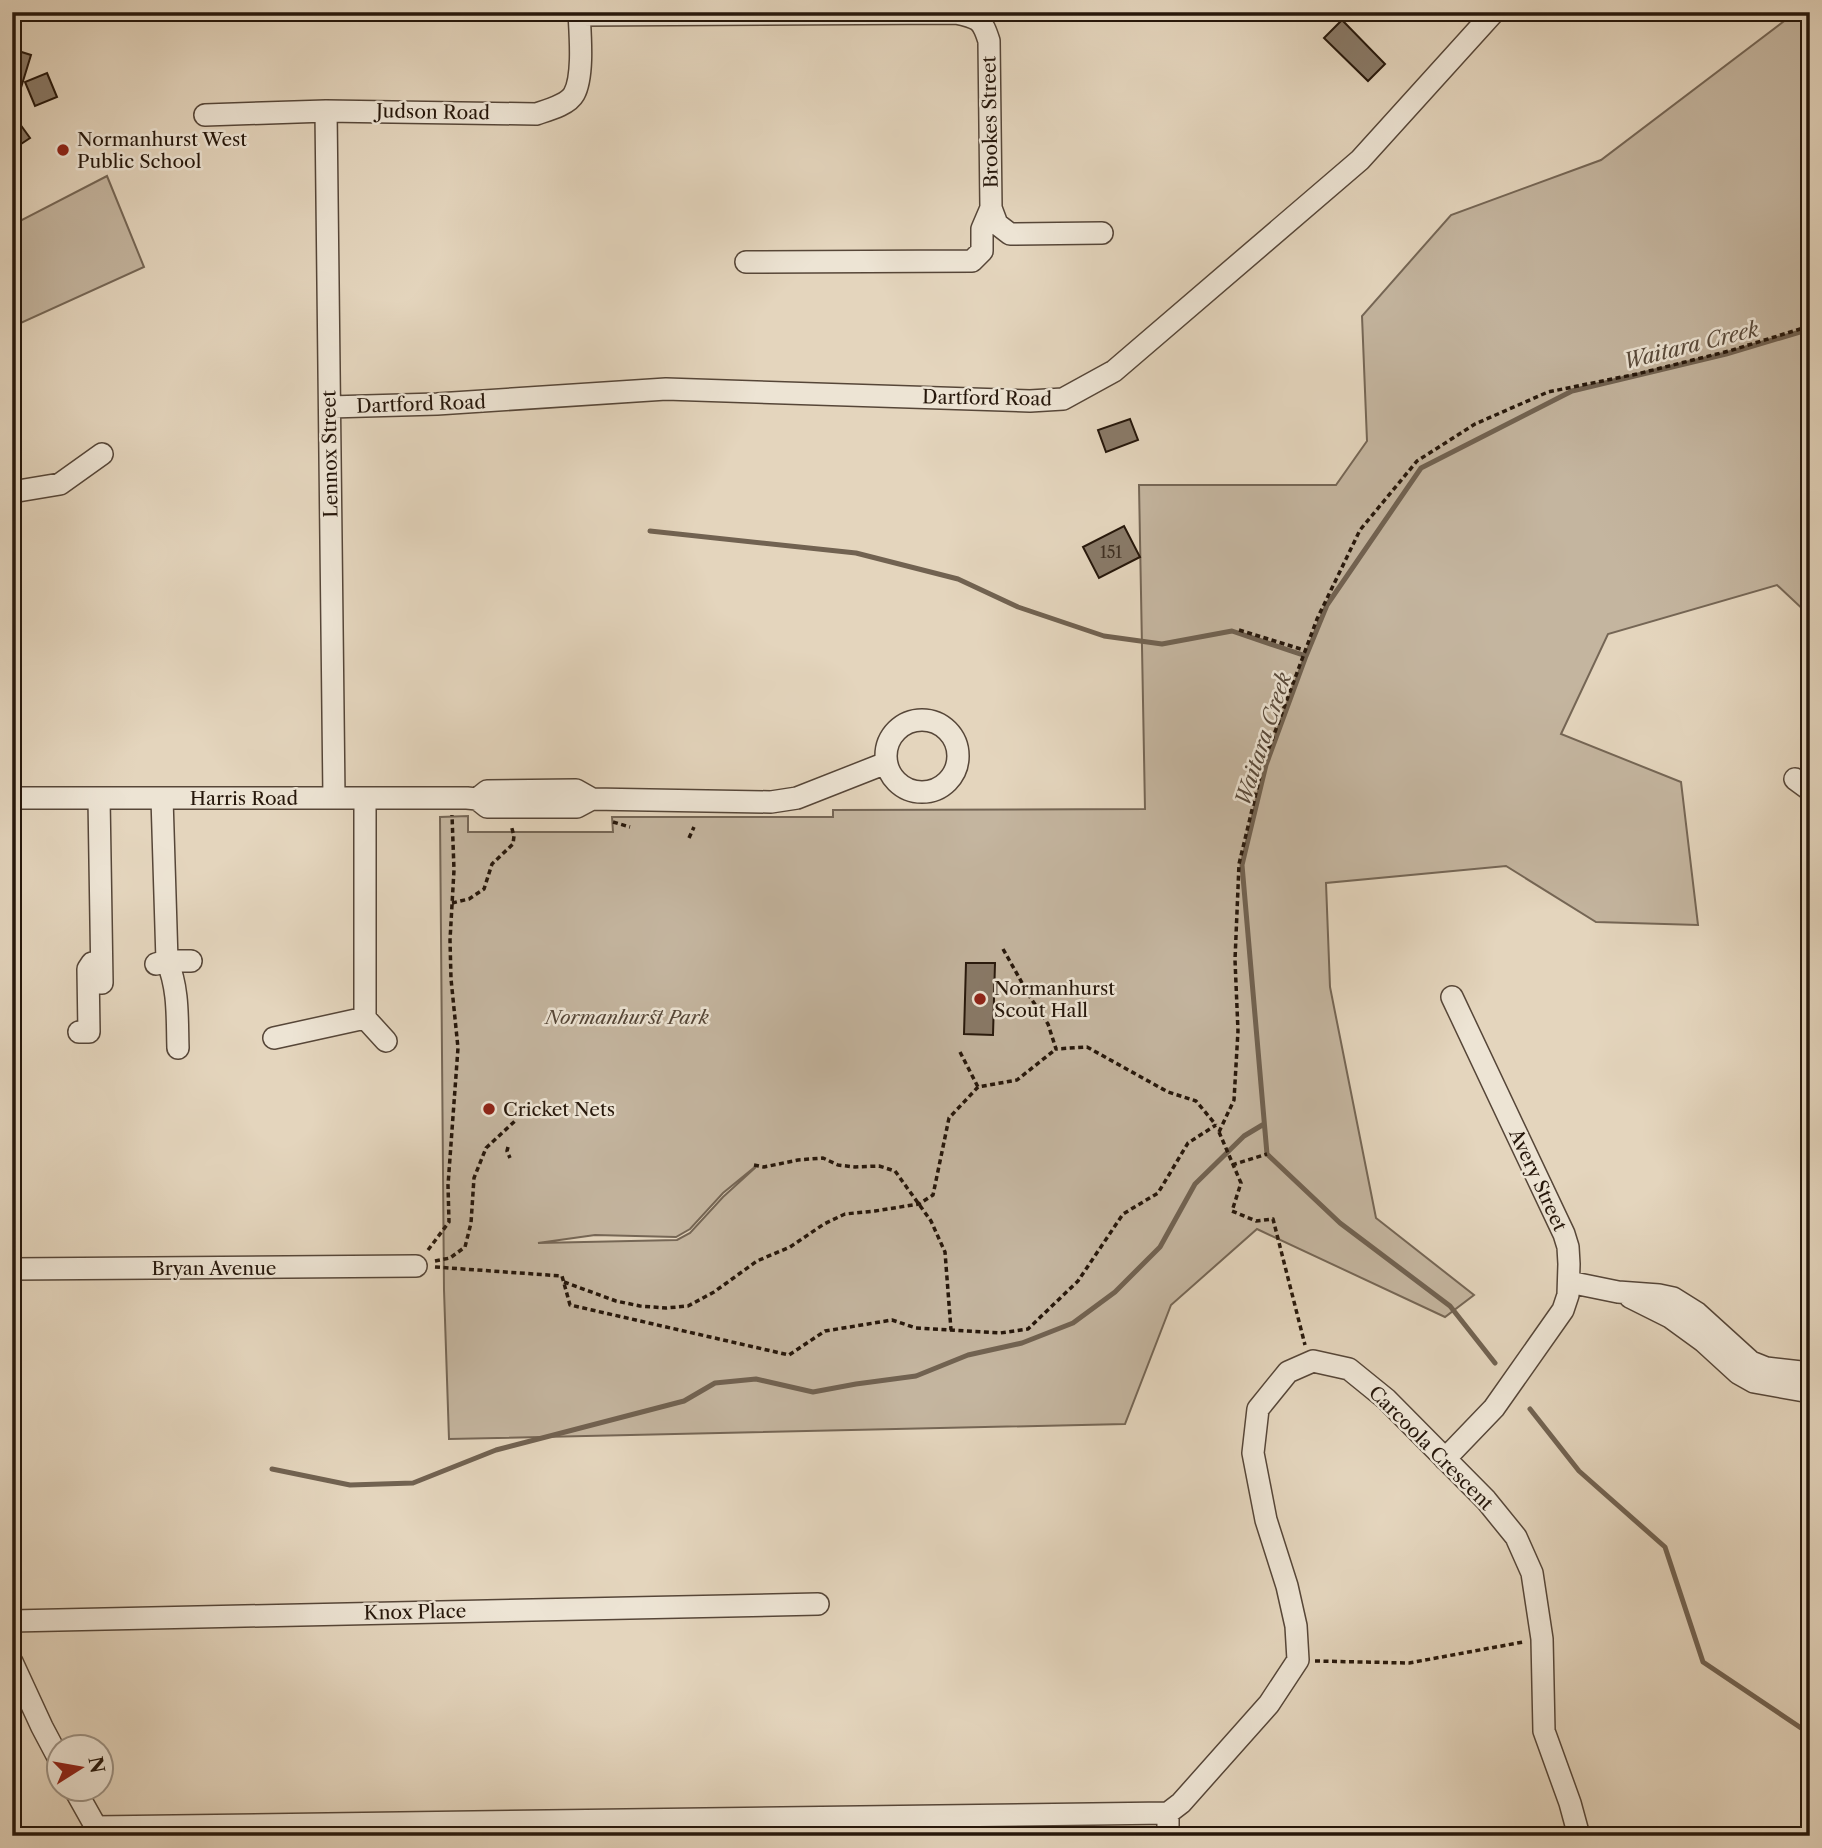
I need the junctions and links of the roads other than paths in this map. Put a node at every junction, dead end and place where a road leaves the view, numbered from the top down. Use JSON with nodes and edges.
{"nodes":[{"id":1,"x":1494,"y":12,"type":"edge"},
{"id":2,"x":579,"y":14,"type":"edge"},
{"id":3,"x":326,"y":111,"type":"junction"},
{"id":4,"x":205,"y":114,"type":"dead end"},
{"id":5,"x":991,"y":208,"type":"junction"},
{"id":6,"x":1102,"y":233,"type":"dead end"},
{"id":7,"x":746,"y":262,"type":"dead end"},
{"id":8,"x":330,"y":407,"type":"junction"},
{"id":9,"x":102,"y":454,"type":"dead end"},
{"id":10,"x":12,"y":492,"type":"edge"},
{"id":11,"x":877,"y":766,"type":"dead end"},
{"id":12,"x":12,"y":798,"type":"edge"},
{"id":13,"x":99,"y":798,"type":"junction"},
{"id":14,"x":162,"y":798,"type":"junction"},
{"id":15,"x":334,"y":798,"type":"junction"},
{"id":16,"x":365,"y":798,"type":"junction"},
{"id":17,"x":477,"y":799,"type":"junction"},
{"id":18,"x":592,"y":799,"type":"junction"},
{"id":19,"x":101,"y":949,"type":"junction"},
{"id":20,"x":191,"y":961,"type":"dead end"},
{"id":21,"x":161,"y":962,"type":"junction"},
{"id":22,"x":102,"y":983,"type":"dead end"},
{"id":23,"x":1452,"y":997,"type":"dead end"},
{"id":24,"x":365,"y":1018,"type":"junction"},
{"id":25,"x":79,"y":1032,"type":"dead end"},
{"id":26,"x":274,"y":1038,"type":"dead end"},
{"id":27,"x":386,"y":1041,"type":"dead end"},
{"id":28,"x":178,"y":1048,"type":"dead end"},
{"id":29,"x":415,"y":1266,"type":"road end"},
{"id":30,"x":12,"y":1269,"type":"edge"},
{"id":31,"x":1569,"y":1282,"type":"junction"},
{"id":32,"x":1618,"y":1292,"type":"junction"},
{"id":33,"x":1810,"y":1373,"type":"edge"},
{"id":34,"x":1810,"y":1392,"type":"edge"},
{"id":35,"x":1445,"y":1459,"type":"junction"},
{"id":36,"x":818,"y":1604,"type":"dead end"},
{"id":37,"x":12,"y":1621,"type":"edge"},
{"id":38,"x":12,"y":1662,"type":"edge"},
{"id":39,"x":46,"y":1734,"type":"edge"},
{"id":40,"x":82,"y":1802,"type":"edge"},
{"id":41,"x":1168,"y":1813,"type":"junction"},
{"id":42,"x":98,"y":1831,"type":"edge"},
{"id":43,"x":1168,"y":1836,"type":"edge"},
{"id":44,"x":1579,"y":1836,"type":"edge"}],
"edges":[{"from":1,"to":8,"type":"street","name":"Dartford Road"},
{"from":2,"to":3,"type":"street","name":"Judson Road"},
{"from":2,"to":5,"type":"street","name":"Brookes Street"},
{"from":3,"to":4,"type":"street","name":"Judson Road"},
{"from":3,"to":8,"type":"street","name":"Lennox Street"},
{"from":5,"to":6,"type":"street","name":"Brookes Street"},
{"from":5,"to":7,"type":"street"},
{"from":8,"to":15,"type":"street","name":"Lennox Street"},
{"from":9,"to":10,"type":"street"},
{"from":11,"to":18,"type":"street","name":"Harris Road"},
{"from":12,"to":13,"type":"street","name":"Harris Road"},
{"from":13,"to":14,"type":"street","name":"Harris Road"},
{"from":13,"to":19,"type":"street"},
{"from":14,"to":15,"type":"street","name":"Harris Road"},
{"from":14,"to":21,"type":"street"},
{"from":15,"to":16,"type":"street","name":"Harris Road"},
{"from":16,"to":17,"type":"street","name":"Harris Road"},
{"from":16,"to":24,"type":"street"},
{"from":17,"to":18,"type":"street","name":"Harris Road"},
{"from":17,"to":18,"type":"street","name":"Harris Road"},
{"from":19,"to":22,"type":"street"},
{"from":19,"to":25,"type":"street"},
{"from":20,"to":21,"type":"street"},
{"from":21,"to":28,"type":"street"},
{"from":23,"to":31,"type":"street","name":"Avery Street"},
{"from":24,"to":26,"type":"street"},
{"from":24,"to":27,"type":"street"},
{"from":29,"to":30,"type":"street","name":"Bryan Avenue"},
{"from":31,"to":32,"type":"street"},
{"from":31,"to":35,"type":"street","name":"Avery Street"},
{"from":32,"to":33,"type":"street"},
{"from":32,"to":34,"type":"street"},
{"from":35,"to":41,"type":"street","name":"Carcoola Crescent"},
{"from":35,"to":44,"type":"street","name":"Carcoola Crescent"},
{"from":36,"to":37,"type":"street","name":"Knox Place"},
{"from":38,"to":39,"type":"street"},
{"from":40,"to":42,"type":"street"},
{"from":41,"to":42,"type":"street"},
{"from":41,"to":43,"type":"street"}]}
